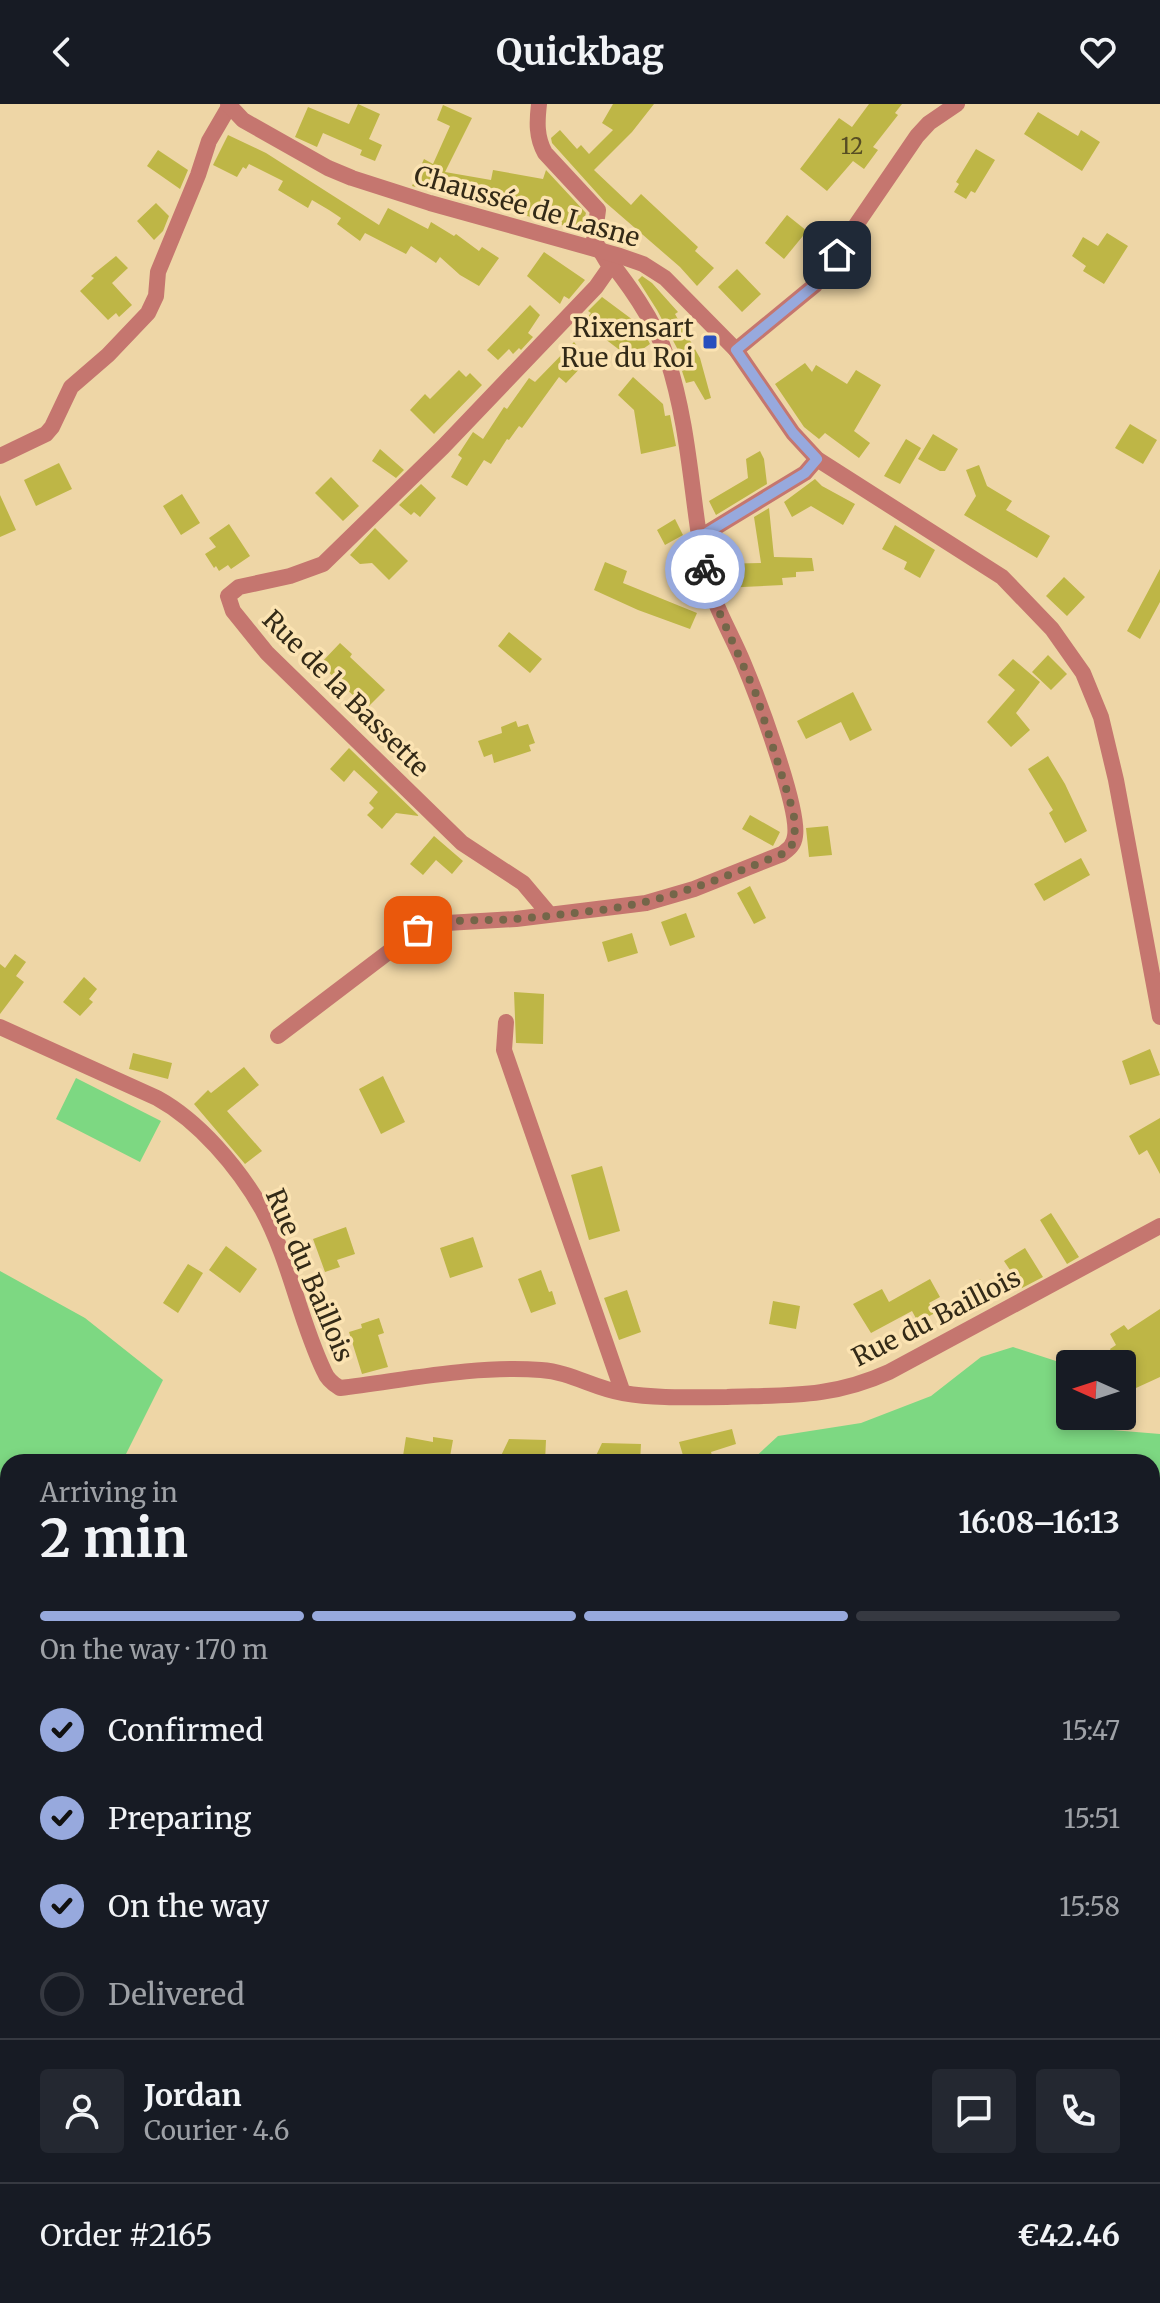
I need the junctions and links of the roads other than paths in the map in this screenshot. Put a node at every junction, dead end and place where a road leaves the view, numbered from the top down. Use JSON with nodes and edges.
{"nodes":[{"id":1,"x":229,"y":104,"type":"edge"},
{"id":2,"x":539,"y":104,"type":"edge"},
{"id":3,"x":957,"y":104,"type":"edge"},
{"id":4,"x":601,"y":250,"type":"junction"},
{"id":5,"x":736,"y":350,"type":"junction"},
{"id":6,"x":0,"y":456,"type":"edge"},
{"id":7,"x":817,"y":459,"type":"junction"},
{"id":8,"x":700,"y":537,"type":"junction"},
{"id":9,"x":550,"y":915,"type":"junction"},
{"id":10,"x":1160,"y":1017,"type":"edge"},
{"id":11,"x":506,"y":1022,"type":"dead end"},
{"id":12,"x":0,"y":1027,"type":"edge"},
{"id":13,"x":278,"y":1036,"type":"dead end"},
{"id":14,"x":1160,"y":1226,"type":"edge"},
{"id":15,"x":623,"y":1393,"type":"junction"}],
"edges":[{"from":1,"to":4,"type":"street","name":"Chaussée de Lasne"},
{"from":1,"to":6,"type":"street"},
{"from":2,"to":4,"type":"street"},
{"from":3,"to":5,"type":"street"},
{"from":4,"to":5,"type":"street","name":"Chaussée de Lasne"},
{"from":4,"to":8,"type":"street"},
{"from":4,"to":9,"type":"street","name":"Rue de la Bassette"},
{"from":5,"to":7,"type":"street","name":"Chaussée de Lasne"},
{"from":7,"to":8,"type":"street"},
{"from":7,"to":10,"type":"street","name":"Chaussée de Lasne"},
{"from":8,"to":9,"type":"street"},
{"from":9,"to":13,"type":"street"},
{"from":11,"to":15,"type":"street"},
{"from":12,"to":15,"type":"street","name":"Rue du Baillois"},
{"from":14,"to":15,"type":"street","name":"Rue du Baillois"}]}
